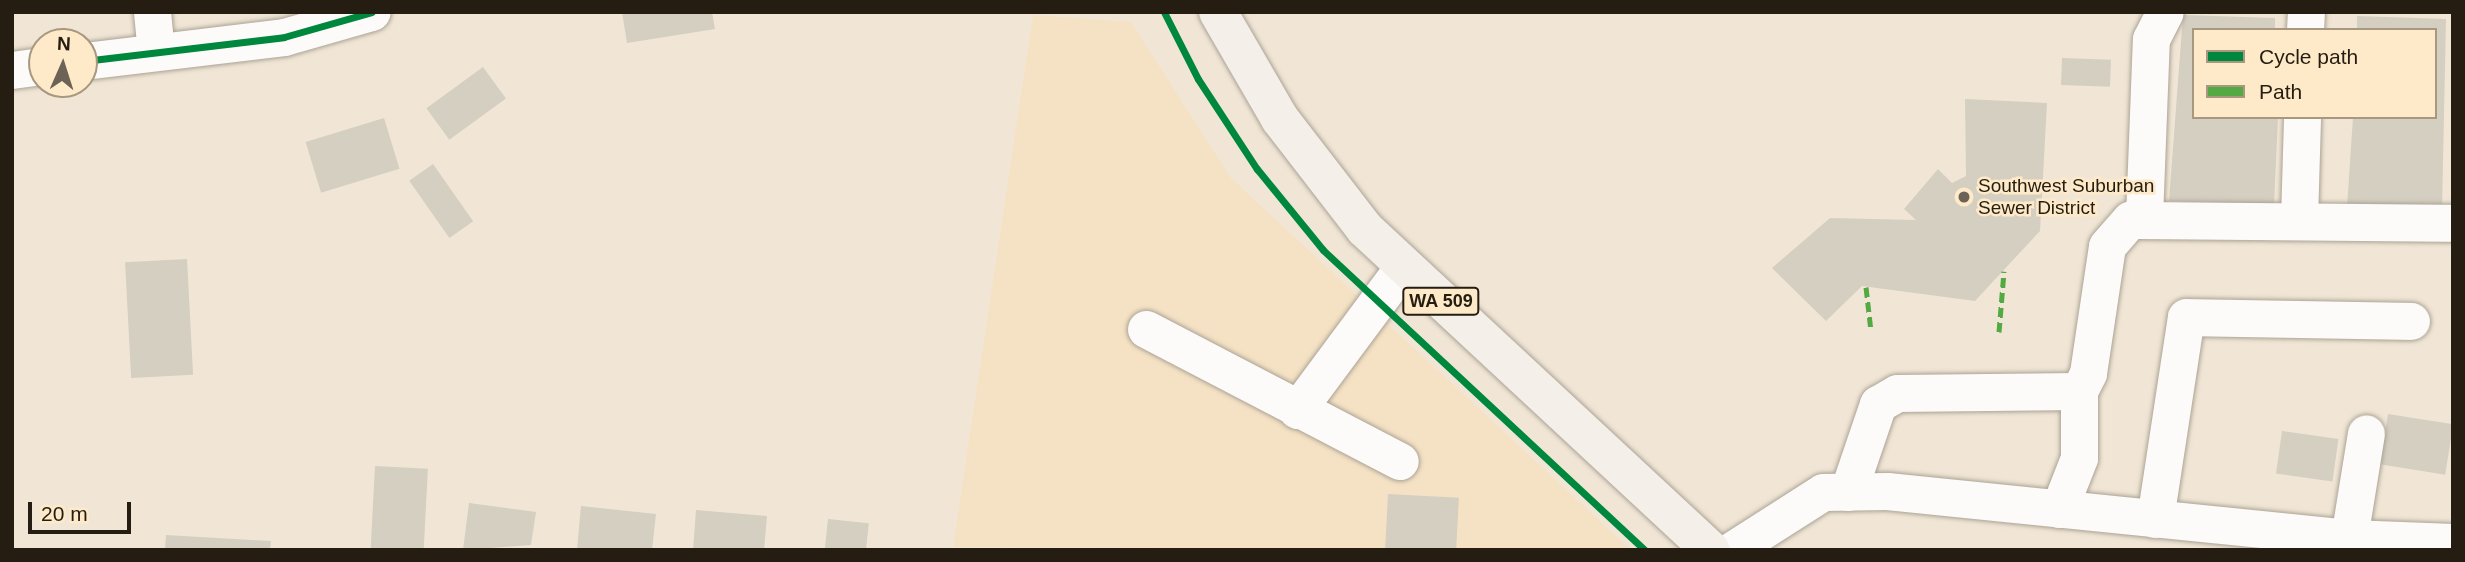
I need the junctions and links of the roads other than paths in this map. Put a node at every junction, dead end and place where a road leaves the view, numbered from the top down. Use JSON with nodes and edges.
{"nodes":[{"id":1,"x":152,"y":12,"type":"edge"},
{"id":2,"x":372,"y":12,"type":"edge"},
{"id":3,"x":1218,"y":12,"type":"edge"},
{"id":4,"x":2165,"y":12,"type":"edge"},
{"id":5,"x":156,"y":52,"type":"junction"},
{"id":6,"x":98,"y":59,"type":"edge"},
{"id":7,"x":2302,"y":119,"type":"edge"},
{"id":8,"x":2144,"y":218,"type":"junction"},
{"id":9,"x":2299,"y":220,"type":"junction"},
{"id":10,"x":2453,"y":223,"type":"edge"},
{"id":11,"x":1404,"y":266,"type":"junction"},
{"id":12,"x":2411,"y":321,"type":"dead end"},
{"id":13,"x":1146,"y":329,"type":"dead end"},
{"id":14,"x":2079,"y":391,"type":"junction"},
{"id":15,"x":1297,"y":410,"type":"junction"},
{"id":16,"x":2366,"y":433,"type":"dead end"},
{"id":17,"x":1400,"y":461,"type":"dead end"},
{"id":18,"x":1848,"y":492,"type":"junction"},
{"id":19,"x":2059,"y":509,"type":"junction"},
{"id":20,"x":2155,"y":519,"type":"junction"},
{"id":21,"x":2349,"y":538,"type":"junction"},
{"id":22,"x":2453,"y":541,"type":"edge"},
{"id":23,"x":1711,"y":550,"type":"edge"},
{"id":24,"x":1732,"y":550,"type":"edge"}],
"edges":[{"from":1,"to":5,"type":"street"},
{"from":2,"to":5,"type":"street"},
{"from":3,"to":11,"type":"main road","number":"WA 509"},
{"from":4,"to":8,"type":"street"},
{"from":5,"to":6,"type":"street"},
{"from":7,"to":9,"type":"street"},
{"from":8,"to":9,"type":"street"},
{"from":8,"to":14,"type":"street"},
{"from":9,"to":10,"type":"street"},
{"from":11,"to":15,"type":"street"},
{"from":11,"to":23,"type":"main road","number":"WA 509"},
{"from":12,"to":20,"type":"street"},
{"from":13,"to":15,"type":"street"},
{"from":14,"to":18,"type":"street"},
{"from":14,"to":19,"type":"street"},
{"from":15,"to":17,"type":"street"},
{"from":16,"to":21,"type":"street"},
{"from":18,"to":19,"type":"street"},
{"from":18,"to":24,"type":"street"},
{"from":19,"to":20,"type":"street"},
{"from":20,"to":21,"type":"street"},
{"from":21,"to":22,"type":"street"}]}
